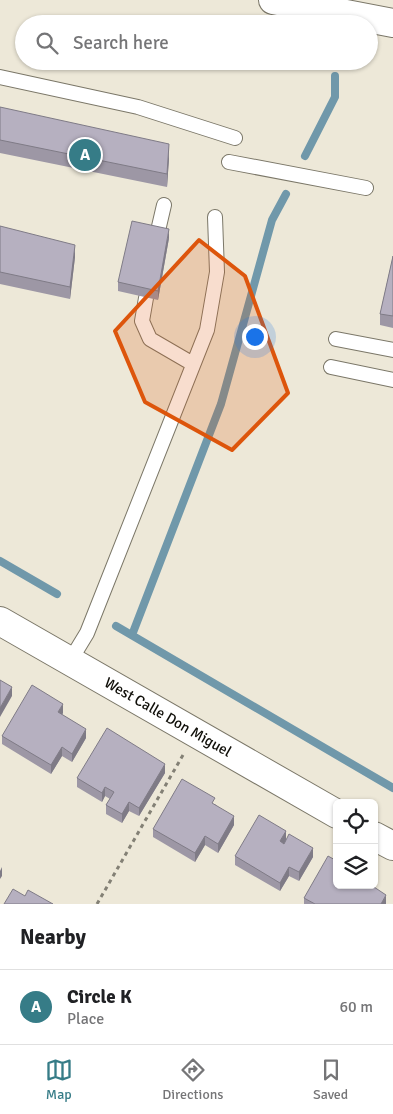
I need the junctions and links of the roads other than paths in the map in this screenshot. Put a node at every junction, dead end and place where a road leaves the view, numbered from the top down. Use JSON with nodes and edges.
{"nodes":[{"id":1,"x":273,"y":0,"type":"edge"},
{"id":2,"x":351,"y":15,"type":"edge"},
{"id":3,"x":378,"y":20,"type":"edge"},
{"id":4,"x":393,"y":23,"type":"edge"},
{"id":5,"x":0,"y":77,"type":"edge"},
{"id":6,"x":235,"y":138,"type":"dead end"},
{"id":7,"x":229,"y":162,"type":"dead end"},
{"id":8,"x":366,"y":188,"type":"dead end"},
{"id":9,"x":164,"y":205,"type":"dead end"},
{"id":10,"x":215,"y":217,"type":"dead end"},
{"id":11,"x":157,"y":235,"type":"edge"},
{"id":12,"x":146,"y":298,"type":"edge"},
{"id":13,"x":336,"y":339,"type":"dead end"},
{"id":14,"x":393,"y":350,"type":"edge"},
{"id":15,"x":193,"y":364,"type":"junction"},
{"id":16,"x":331,"y":368,"type":"dead end"},
{"id":17,"x":393,"y":380,"type":"edge"},
{"id":18,"x":0,"y":621,"type":"edge"},
{"id":19,"x":70,"y":661,"type":"junction"},
{"id":20,"x":333,"y":812,"type":"edge"},
{"id":21,"x":378,"y":838,"type":"edge"},
{"id":22,"x":393,"y":846,"type":"edge"}],
"edges":[{"from":1,"to":2,"type":"street"},
{"from":3,"to":4,"type":"street"},
{"from":5,"to":6,"type":"lane"},
{"from":7,"to":8,"type":"lane"},
{"from":9,"to":11,"type":"lane"},
{"from":10,"to":15,"type":"lane"},
{"from":12,"to":15,"type":"lane"},
{"from":13,"to":14,"type":"lane"},
{"from":15,"to":19,"type":"lane"},
{"from":16,"to":17,"type":"lane"},
{"from":18,"to":19,"type":"street","name":"West Calle Don Miguel"},
{"from":19,"to":20,"type":"street","name":"West Calle Don Miguel"},
{"from":21,"to":22,"type":"street"}]}
